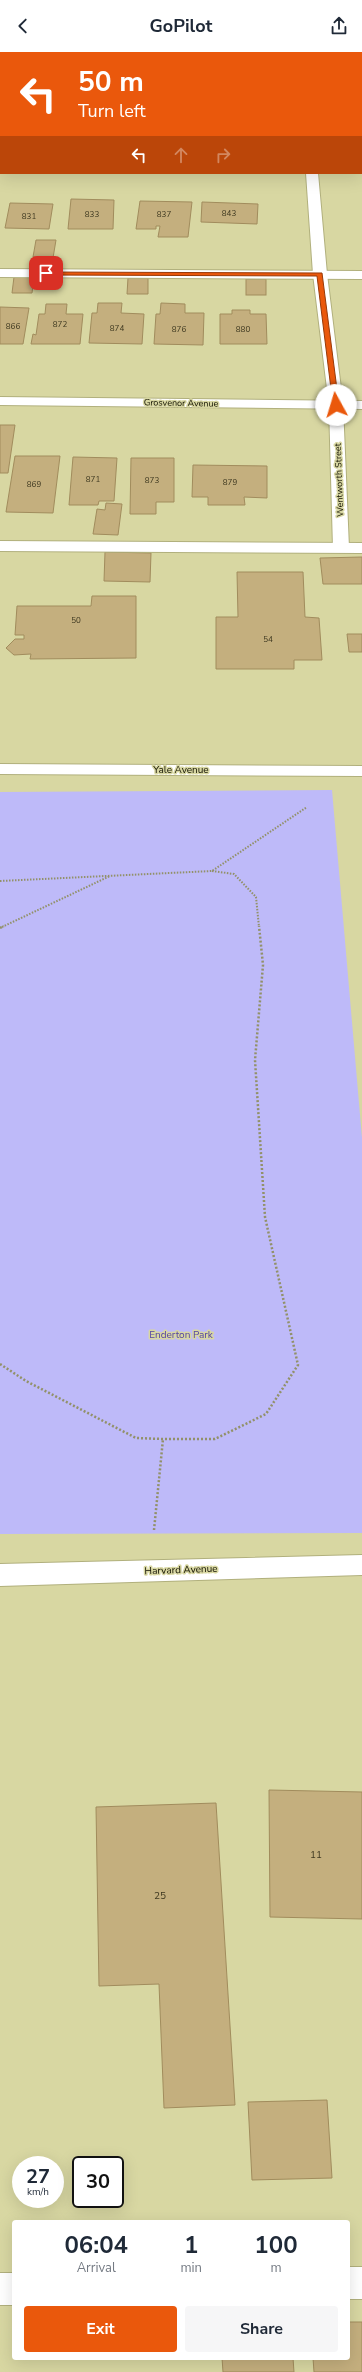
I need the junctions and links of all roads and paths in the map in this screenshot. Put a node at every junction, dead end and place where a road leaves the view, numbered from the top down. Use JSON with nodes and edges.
{"nodes":[{"id":1,"x":312,"y":174,"type":"edge"},
{"id":2,"x":0,"y":273,"type":"edge"},
{"id":3,"x":320,"y":274,"type":"junction"},
{"id":4,"x":362,"y":275,"type":"edge"},
{"id":5,"x":0,"y":401,"type":"edge"},
{"id":6,"x":336,"y":405,"type":"junction"},
{"id":7,"x":362,"y":405,"type":"edge"},
{"id":8,"x":0,"y":546,"type":"edge"},
{"id":9,"x":341,"y":548,"type":"junction"},
{"id":10,"x":362,"y":548,"type":"edge"},
{"id":11,"x":0,"y":769,"type":"edge"},
{"id":12,"x":362,"y":771,"type":"edge"},
{"id":13,"x":310,"y":806,"type":"dead end"},
{"id":14,"x":212,"y":871,"type":"junction"},
{"id":15,"x":112,"y":875,"type":"junction"},
{"id":16,"x":0,"y":881,"type":"edge"},
{"id":17,"x":0,"y":928,"type":"edge"},
{"id":18,"x":0,"y":1364,"type":"edge"},
{"id":19,"x":163,"y":1439,"type":"junction"},
{"id":20,"x":362,"y":1565,"type":"edge"},
{"id":21,"x":150,"y":1571,"type":"junction"},
{"id":22,"x":0,"y":1575,"type":"edge"},
{"id":23,"x":350,"y":2283,"type":"edge"},
{"id":24,"x":362,"y":2283,"type":"edge"},
{"id":25,"x":0,"y":2289,"type":"edge"},
{"id":26,"x":12,"y":2289,"type":"edge"}],
"edges":[{"from":1,"to":3,"type":"street","name":"Wentworth Street"},
{"from":2,"to":3,"type":"street"},
{"from":3,"to":4,"type":"street"},
{"from":3,"to":6,"type":"street","name":"Wentworth Street"},
{"from":5,"to":6,"type":"street","name":"Grosvenor Avenue"},
{"from":6,"to":7,"type":"street","name":"Grosvenor Avenue"},
{"from":6,"to":9,"type":"street","name":"Wentworth Street"},
{"from":8,"to":9,"type":"street"},
{"from":9,"to":10,"type":"street"},
{"from":11,"to":12,"type":"street","name":"Yale Avenue"},
{"from":13,"to":14,"type":"path"},
{"from":14,"to":15,"type":"path"},
{"from":14,"to":19,"type":"path"},
{"from":15,"to":16,"type":"path"},
{"from":15,"to":17,"type":"path"},
{"from":18,"to":19,"type":"path"},
{"from":19,"to":21,"type":"path"},
{"from":20,"to":21,"type":"street","name":"Harvard Avenue"},
{"from":21,"to":22,"type":"street","name":"Harvard Avenue"},
{"from":23,"to":24,"type":"street"},
{"from":25,"to":26,"type":"street"}]}
